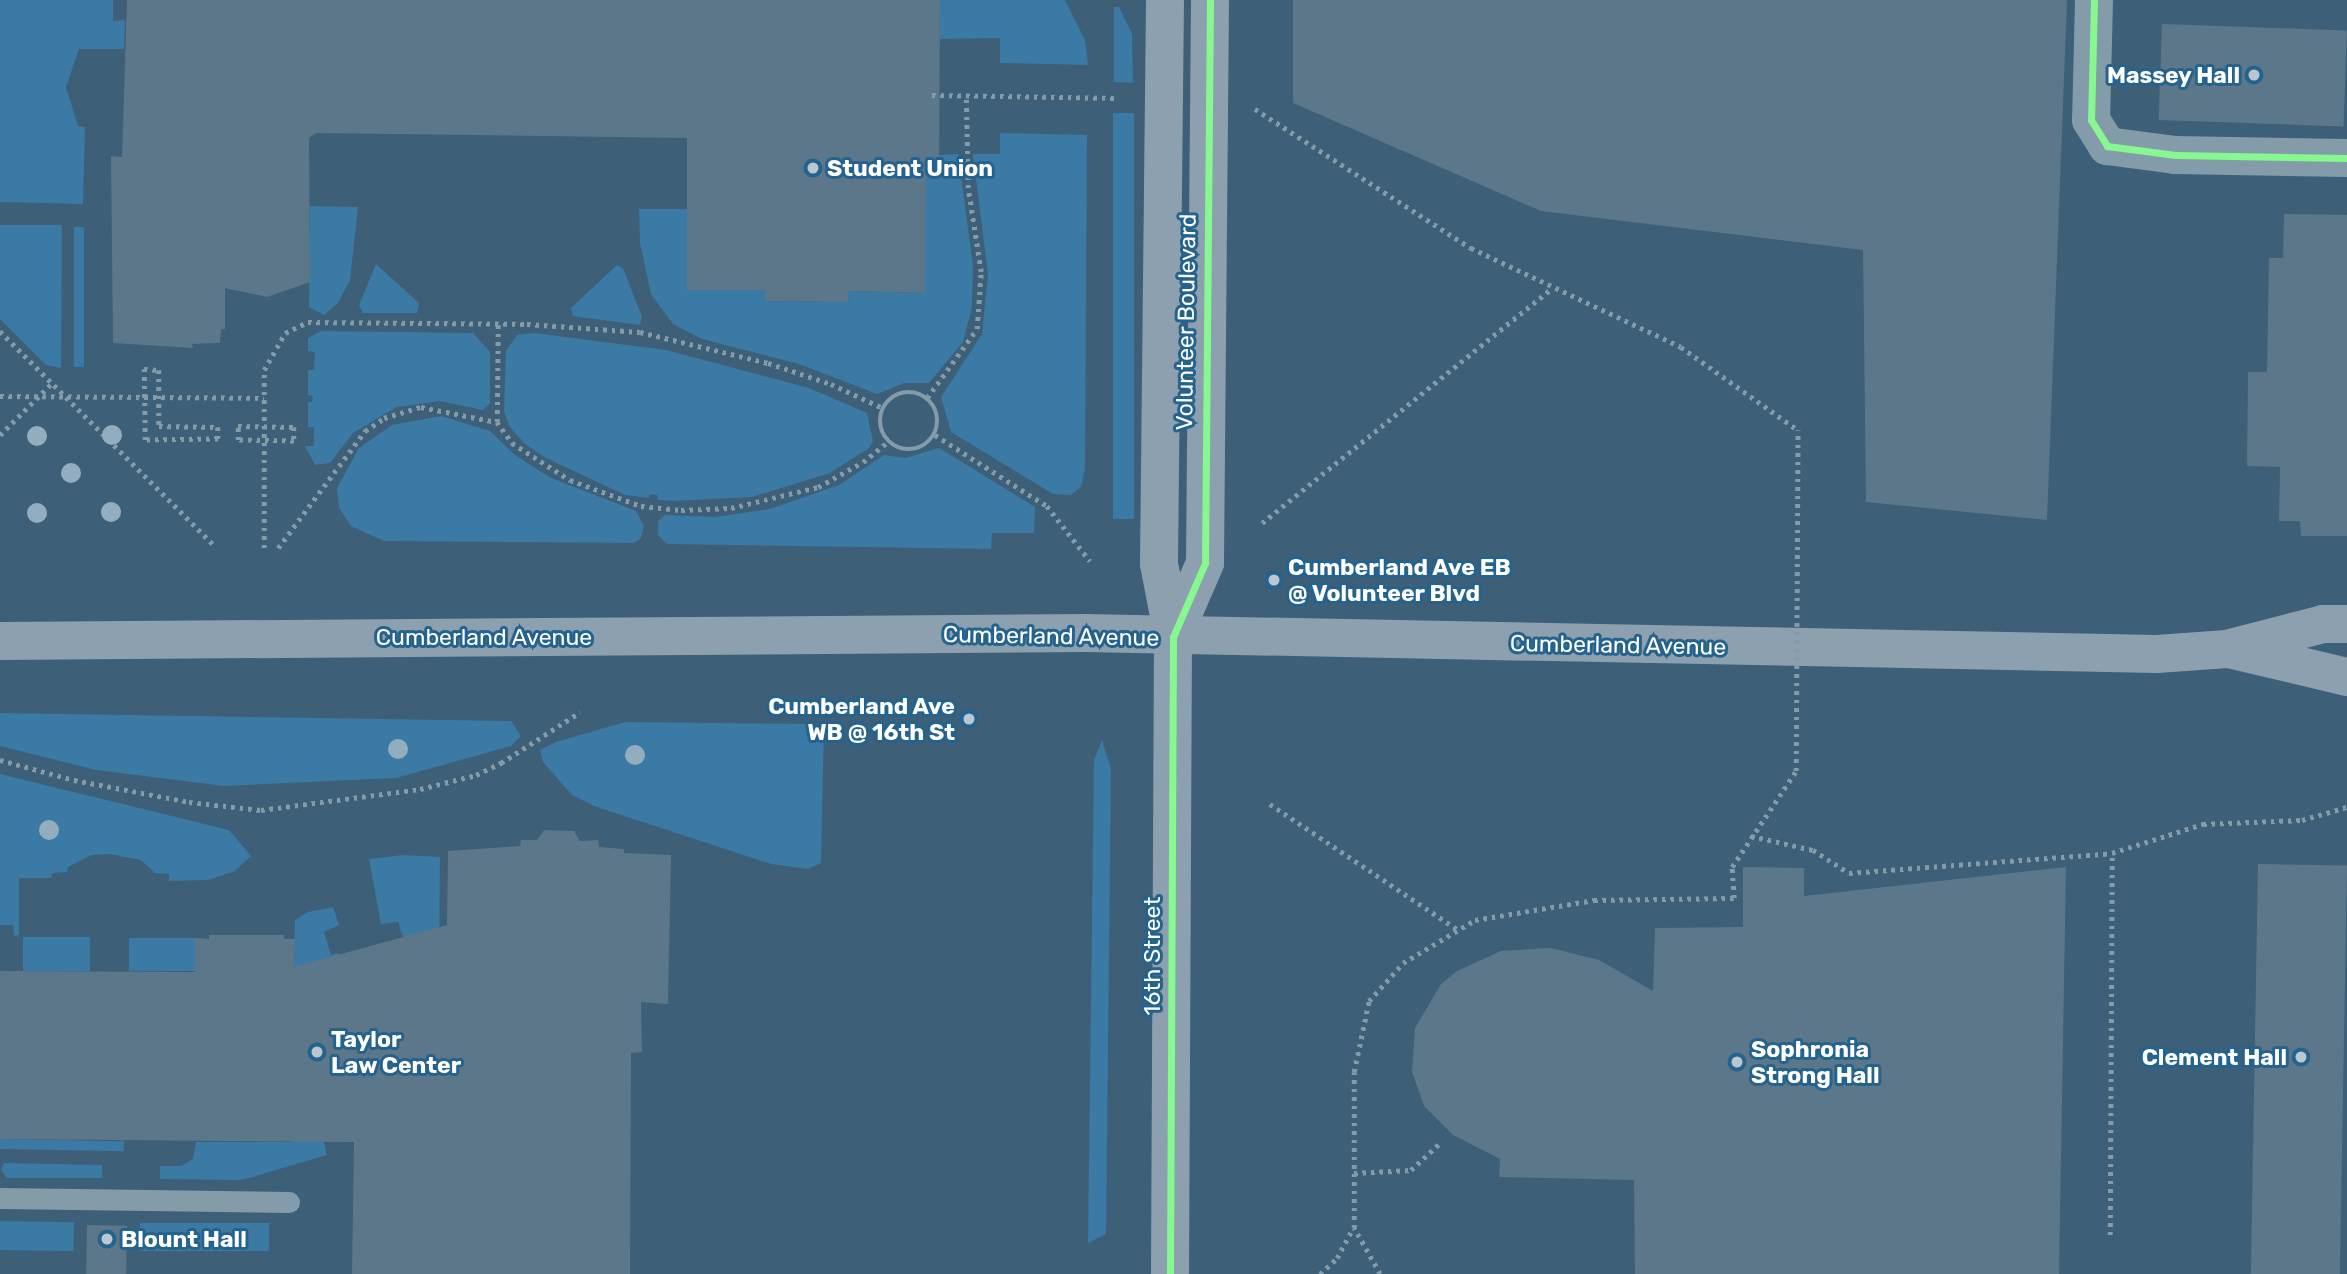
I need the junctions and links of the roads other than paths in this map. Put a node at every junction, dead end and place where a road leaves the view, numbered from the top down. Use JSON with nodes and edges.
{"nodes":[{"id":1,"x":1165,"y":0,"type":"edge"},
{"id":2,"x":1210,"y":0,"type":"edge"},
{"id":3,"x":2094,"y":0,"type":"edge"},
{"id":4,"x":2347,"y":158,"type":"edge"},
{"id":5,"x":2347,"y":624,"type":"edge"},
{"id":6,"x":1173,"y":637,"type":"junction"},
{"id":7,"x":0,"y":641,"type":"edge"},
{"id":8,"x":2227,"y":649,"type":"junction"},
{"id":9,"x":2347,"y":677,"type":"edge"},
{"id":10,"x":0,"y":1198,"type":"edge"},
{"id":11,"x":289,"y":1202,"type":"dead end"},
{"id":12,"x":1170,"y":1274,"type":"edge"}],
"edges":[{"from":1,"to":6,"type":"main road","name":"Volunteer Boulevard"},
{"from":2,"to":6,"type":"main road","name":"Volunteer Boulevard"},
{"from":3,"to":4,"type":"street"},
{"from":5,"to":8,"type":"main road","name":"Cumberland Avenue"},
{"from":6,"to":7,"type":"main road","name":"Cumberland Avenue"},
{"from":6,"to":8,"type":"main road","name":"Cumberland Avenue"},
{"from":6,"to":12,"type":"main road","name":"16th Street"},
{"from":8,"to":9,"type":"main road","name":"Cumberland Avenue"},
{"from":10,"to":11,"type":"lane"}]}
